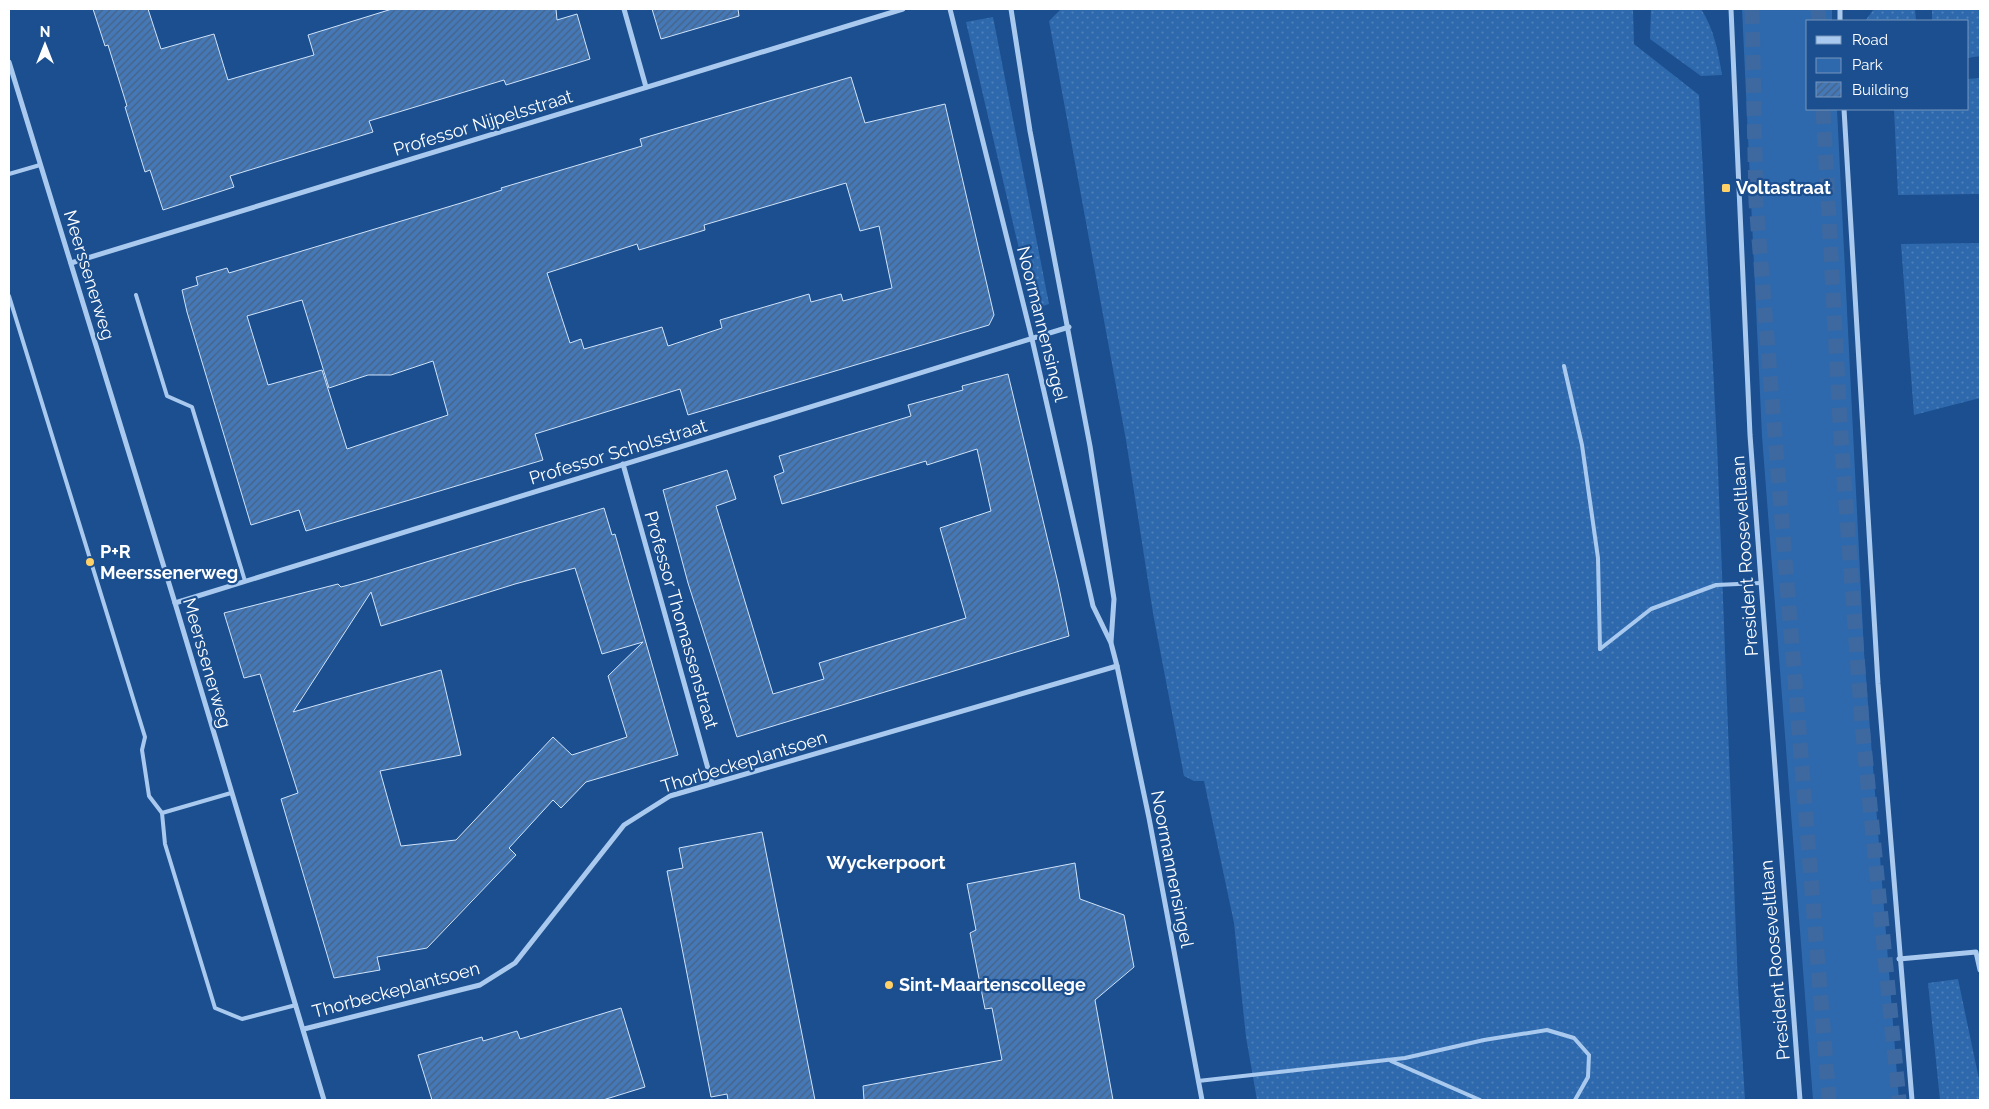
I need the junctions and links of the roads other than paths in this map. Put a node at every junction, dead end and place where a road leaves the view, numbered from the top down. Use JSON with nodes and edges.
{"nodes":[{"id":1,"x":624,"y":9,"type":"edge"},
{"id":2,"x":903,"y":9,"type":"edge"},
{"id":3,"x":950,"y":9,"type":"edge"},
{"id":4,"x":1011,"y":9,"type":"edge"},
{"id":5,"x":1731,"y":9,"type":"edge"},
{"id":6,"x":9,"y":62,"type":"edge"},
{"id":7,"x":646,"y":87,"type":"junction"},
{"id":8,"x":1844,"y":110,"type":"edge"},
{"id":9,"x":40,"y":164,"type":"junction"},
{"id":10,"x":9,"y":174,"type":"edge"},
{"id":11,"x":71,"y":262,"type":"junction"},
{"id":12,"x":136,"y":295,"type":"dead end"},
{"id":13,"x":9,"y":296,"type":"edge"},
{"id":14,"x":1069,"y":328,"type":"junction"},
{"id":15,"x":1032,"y":339,"type":"junction"},
{"id":16,"x":1564,"y":366,"type":"dead end"},
{"id":17,"x":623,"y":464,"type":"junction"},
{"id":18,"x":245,"y":581,"type":"junction"},
{"id":19,"x":1761,"y":582,"type":"junction"},
{"id":20,"x":175,"y":603,"type":"junction"},
{"id":21,"x":1111,"y":643,"type":"junction"},
{"id":22,"x":1117,"y":666,"type":"junction"},
{"id":23,"x":712,"y":783,"type":"junction"},
{"id":24,"x":231,"y":793,"type":"junction"},
{"id":25,"x":162,"y":813,"type":"junction"},
{"id":26,"x":1899,"y":959,"type":"junction"},
{"id":27,"x":1980,"y":970,"type":"edge"},
{"id":28,"x":296,"y":1005,"type":"junction"},
{"id":29,"x":304,"y":1029,"type":"junction"},
{"id":30,"x":1389,"y":1060,"type":"junction"},
{"id":31,"x":1198,"y":1081,"type":"junction"},
{"id":32,"x":324,"y":1100,"type":"edge"},
{"id":33,"x":1202,"y":1100,"type":"edge"},
{"id":34,"x":1480,"y":1100,"type":"edge"},
{"id":35,"x":1574,"y":1100,"type":"edge"},
{"id":36,"x":1800,"y":1100,"type":"edge"},
{"id":37,"x":1912,"y":1100,"type":"edge"}],
"edges":[{"from":1,"to":7,"type":"street"},
{"from":2,"to":7,"type":"street","name":"Professor Nijpelsstraat"},
{"from":3,"to":15,"type":"street","name":"Noormannensingel"},
{"from":4,"to":14,"type":"street","name":"Noormannensingel"},
{"from":5,"to":19,"type":"street","name":"President Rooseveltlaan"},
{"from":6,"to":9,"type":"street","name":"Meerssenerweg"},
{"from":7,"to":11,"type":"street","name":"Professor Nijpelsstraat"},
{"from":8,"to":26,"type":"street"},
{"from":9,"to":10,"type":"lane"},
{"from":9,"to":11,"type":"street","name":"Meerssenerweg"},
{"from":11,"to":20,"type":"street","name":"Meerssenerweg"},
{"from":12,"to":18,"type":"lane"},
{"from":13,"to":25,"type":"lane"},
{"from":14,"to":15,"type":"street","name":"Professor Scholsstraat"},
{"from":14,"to":21,"type":"street","name":"Noormannensingel"},
{"from":15,"to":17,"type":"street","name":"Professor Scholsstraat"},
{"from":15,"to":21,"type":"street","name":"Noormannensingel"},
{"from":16,"to":19,"type":"lane"},
{"from":17,"to":18,"type":"street","name":"Professor Scholsstraat"},
{"from":17,"to":23,"type":"street","name":"Professor Thomassenstraat"},
{"from":18,"to":20,"type":"street","name":"Professor Scholsstraat"},
{"from":19,"to":36,"type":"street","name":"President Rooseveltlaan"},
{"from":20,"to":24,"type":"street","name":"Meerssenerweg"},
{"from":21,"to":22,"type":"street","name":"Noormannensingel"},
{"from":22,"to":23,"type":"street","name":"Thorbeckeplantsoen"},
{"from":22,"to":31,"type":"street","name":"Noormannensingel"},
{"from":23,"to":29,"type":"street","name":"Thorbeckeplantsoen"},
{"from":24,"to":25,"type":"lane"},
{"from":24,"to":28,"type":"street","name":"Meerssenerweg"},
{"from":25,"to":28,"type":"lane"},
{"from":26,"to":27,"type":"street"},
{"from":26,"to":37,"type":"street"},
{"from":28,"to":29,"type":"street","name":"Meerssenerweg"},
{"from":29,"to":32,"type":"street","name":"Meerssenerweg"},
{"from":30,"to":31,"type":"lane"},
{"from":30,"to":34,"type":"lane"},
{"from":30,"to":35,"type":"lane"},
{"from":31,"to":33,"type":"street","name":"Noormannensingel"}]}
